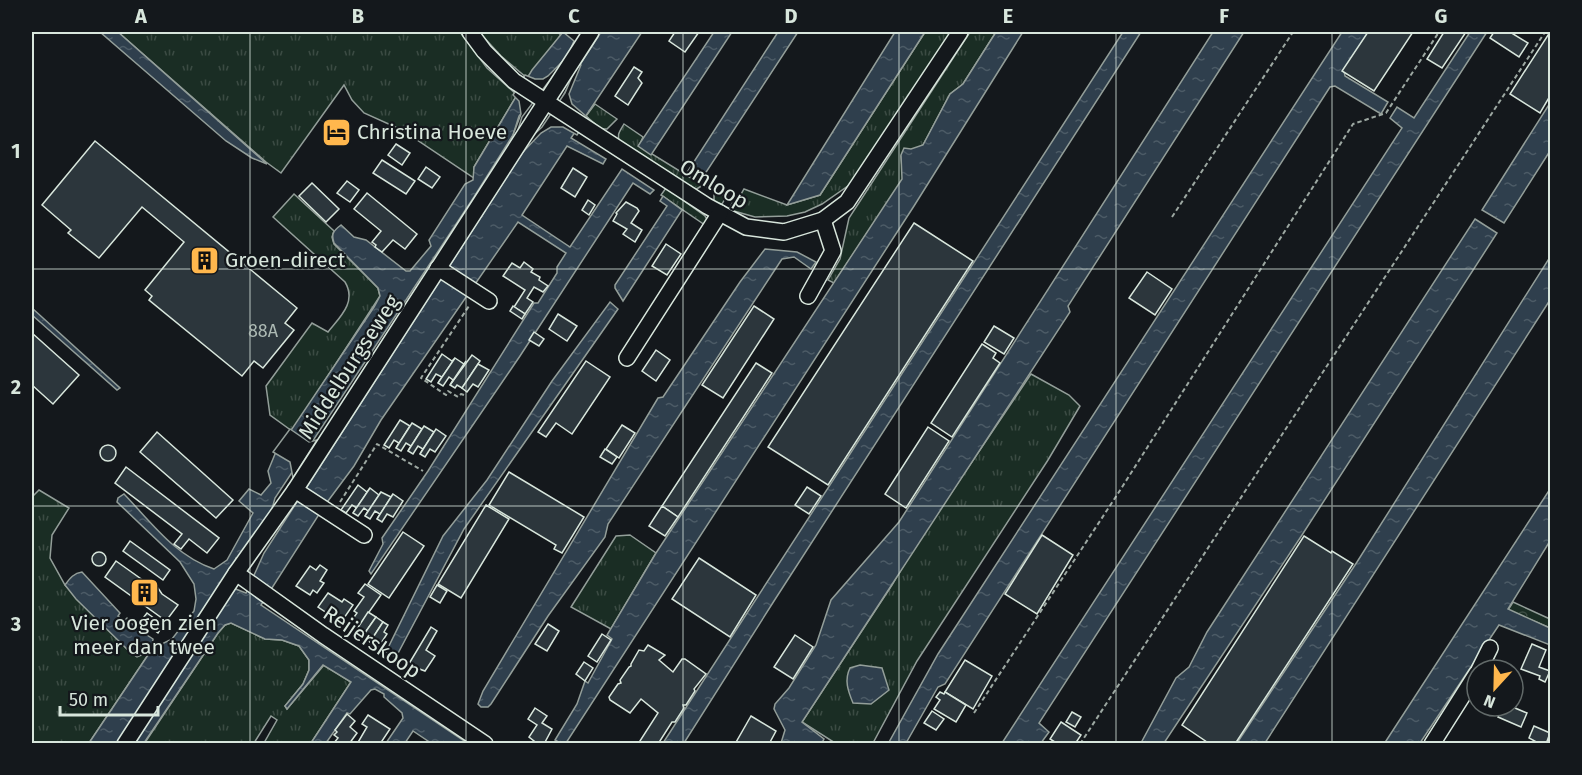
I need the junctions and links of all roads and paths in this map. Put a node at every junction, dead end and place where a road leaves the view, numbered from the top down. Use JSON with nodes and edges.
{"nodes":[{"id":1,"x":470,"y":32,"type":"edge"},
{"id":2,"x":591,"y":32,"type":"edge"},
{"id":3,"x":960,"y":32,"type":"edge"},
{"id":4,"x":1293,"y":32,"type":"edge"},
{"id":5,"x":1439,"y":32,"type":"edge"},
{"id":6,"x":1545,"y":32,"type":"edge"},
{"id":7,"x":546,"y":102,"type":"junction"},
{"id":8,"x":720,"y":213,"type":"junction"},
{"id":9,"x":1172,"y":217,"type":"dead end"},
{"id":10,"x":824,"y":220,"type":"junction"},
{"id":11,"x":438,"y":268,"type":"junction"},
{"id":12,"x":480,"y":295,"type":"joint"},
{"id":13,"x":808,"y":296,"type":"dead end"},
{"id":14,"x":627,"y":358,"type":"dead end"},
{"id":15,"x":464,"y":396,"type":"dead end"},
{"id":16,"x":423,"y":471,"type":"dead end"},
{"id":17,"x":298,"y":492,"type":"junction"},
{"id":18,"x":330,"y":514,"type":"junction"},
{"id":19,"x":364,"y":535,"type":"dead end"},
{"id":20,"x":241,"y":577,"type":"junction"},
{"id":21,"x":1490,"y":648,"type":"dead end"},
{"id":22,"x":1485,"y":658,"type":"edge"},
{"id":23,"x":1465,"y":692,"type":"edge"},
{"id":24,"x":974,"y":713,"type":"dead end"},
{"id":25,"x":124,"y":744,"type":"edge"},
{"id":26,"x":486,"y":744,"type":"edge"},
{"id":27,"x":1080,"y":744,"type":"edge"},
{"id":28,"x":1432,"y":744,"type":"edge"}],
"edges":[{"from":1,"to":7,"type":"street","name":"Omloop"},
{"from":2,"to":7,"type":"street","name":"Middelburgseweg"},
{"from":3,"to":10,"type":"street","name":"Omloop"},
{"from":4,"to":9,"type":"path"},
{"from":5,"to":24,"type":"path"},
{"from":6,"to":27,"type":"path"},
{"from":7,"to":8,"type":"street","name":"Omloop"},
{"from":7,"to":11,"type":"street","name":"Middelburgseweg"},
{"from":8,"to":10,"type":"street","name":"Omloop"},
{"from":8,"to":14,"type":"street"},
{"from":10,"to":13,"type":"street"},
{"from":11,"to":12,"type":"street"},
{"from":11,"to":17,"type":"street","name":"Middelburgseweg"},
{"from":12,"to":15,"type":"path"},
{"from":16,"to":18,"type":"path"},
{"from":17,"to":18,"type":"street"},
{"from":17,"to":20,"type":"street","name":"Middelburgseweg"},
{"from":18,"to":19,"type":"street"},
{"from":20,"to":25,"type":"street","name":"Middelburgseweg"},
{"from":20,"to":26,"type":"street","name":"Reijerskoop"},
{"from":21,"to":22,"type":"street"},
{"from":23,"to":28,"type":"street"}]}
